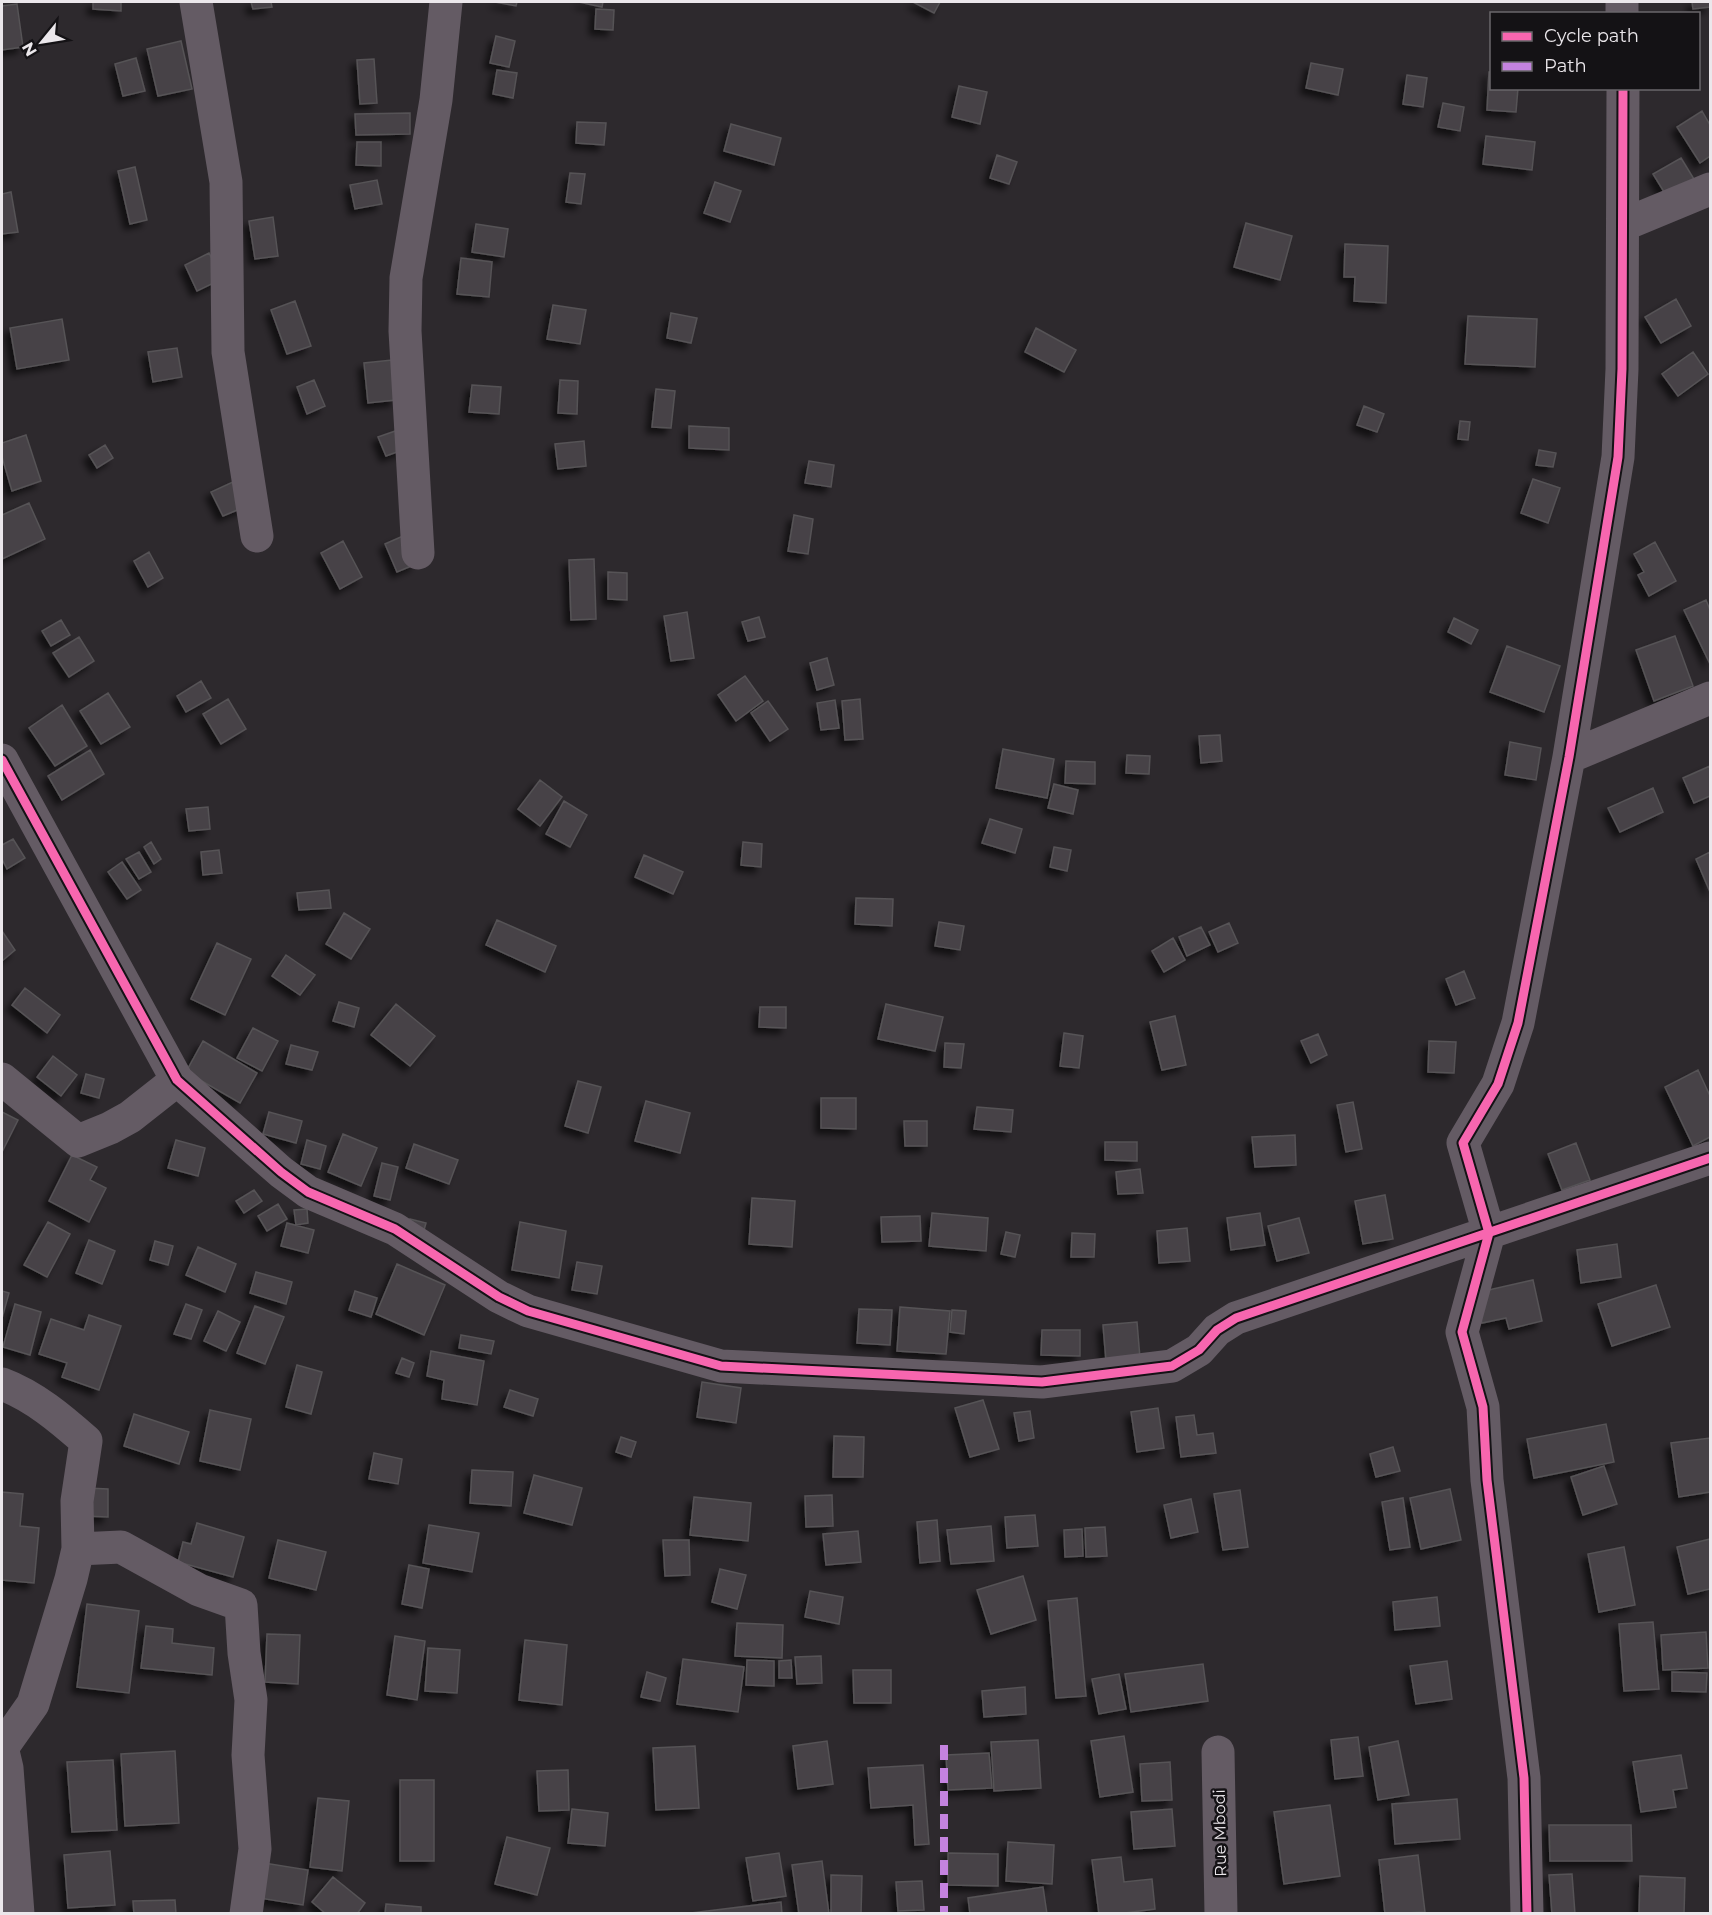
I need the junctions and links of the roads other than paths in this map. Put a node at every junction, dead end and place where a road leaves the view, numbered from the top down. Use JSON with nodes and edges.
{"nodes":[{"id":1,"x":196,"y":2,"type":"edge"},
{"id":2,"x":446,"y":2,"type":"edge"},
{"id":3,"x":1623,"y":90,"type":"edge"},
{"id":4,"x":1710,"y":189,"type":"edge"},
{"id":5,"x":1623,"y":225,"type":"junction"},
{"id":6,"x":257,"y":536,"type":"dead end"},
{"id":7,"x":418,"y":553,"type":"dead end"},
{"id":8,"x":1710,"y":698,"type":"edge"},
{"id":9,"x":1569,"y":757,"type":"junction"},
{"id":10,"x":2,"y":760,"type":"edge"},
{"id":11,"x":2,"y":1078,"type":"edge"},
{"id":12,"x":177,"y":1080,"type":"junction"},
{"id":13,"x":1710,"y":1158,"type":"edge"},
{"id":14,"x":1489,"y":1233,"type":"junction"},
{"id":15,"x":2,"y":1384,"type":"edge"},
{"id":16,"x":78,"y":1549,"type":"junction"},
{"id":17,"x":2,"y":1747,"type":"edge"},
{"id":18,"x":1218,"y":1752,"type":"dead end"},
{"id":19,"x":18,"y":1914,"type":"edge"},
{"id":20,"x":246,"y":1914,"type":"edge"},
{"id":21,"x":1221,"y":1914,"type":"edge"},
{"id":22,"x":1527,"y":1914,"type":"edge"}],
"edges":[{"from":1,"to":6,"type":"street"},
{"from":2,"to":7,"type":"street"},
{"from":3,"to":5,"type":"street"},
{"from":4,"to":5,"type":"street"},
{"from":5,"to":9,"type":"street"},
{"from":8,"to":9,"type":"street"},
{"from":9,"to":14,"type":"street"},
{"from":10,"to":12,"type":"street"},
{"from":11,"to":12,"type":"street"},
{"from":12,"to":14,"type":"street"},
{"from":13,"to":14,"type":"street"},
{"from":14,"to":22,"type":"street"},
{"from":15,"to":16,"type":"street"},
{"from":16,"to":17,"type":"street"},
{"from":16,"to":20,"type":"street"},
{"from":17,"to":19,"type":"street"},
{"from":18,"to":21,"type":"street","name":"Rue Mbodi"}]}
